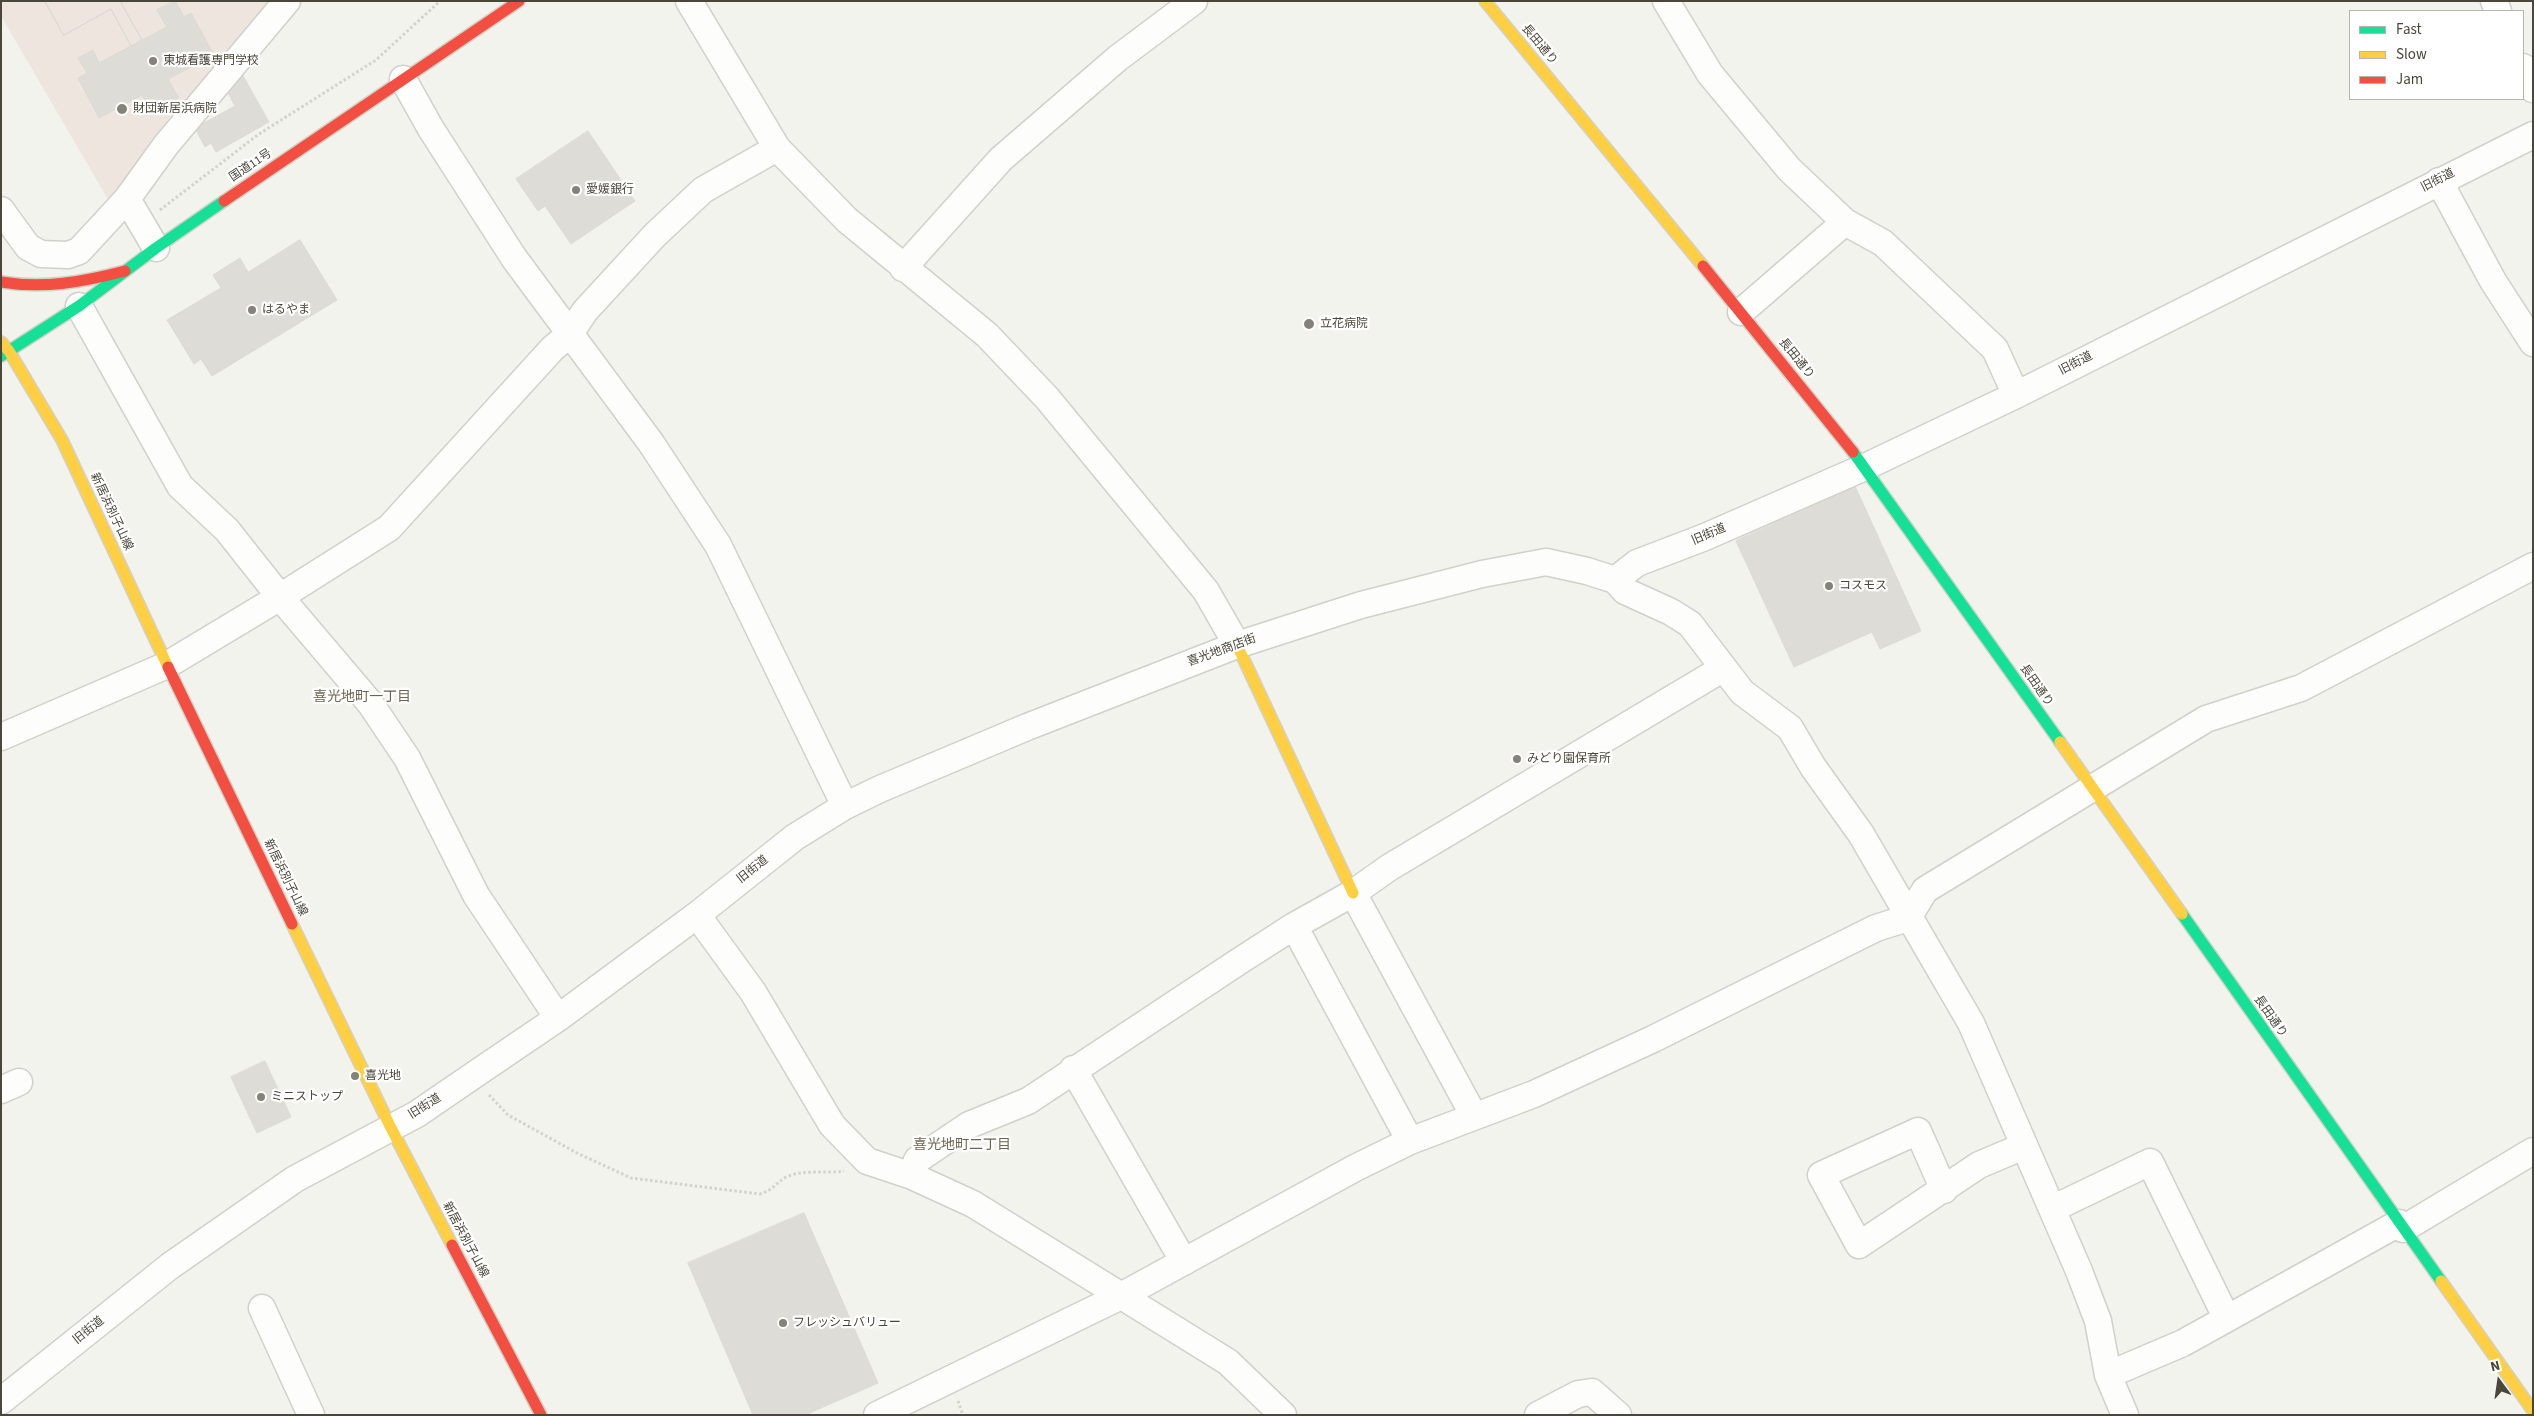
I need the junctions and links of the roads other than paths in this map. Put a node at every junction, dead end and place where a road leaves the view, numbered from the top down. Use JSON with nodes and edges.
{"nodes":[{"id":1,"x":287,"y":1,"type":"edge"},
{"id":2,"x":519,"y":1,"type":"edge"},
{"id":3,"x":689,"y":1,"type":"edge"},
{"id":4,"x":1194,"y":1,"type":"edge"},
{"id":5,"x":1485,"y":1,"type":"edge"},
{"id":6,"x":1666,"y":1,"type":"edge"},
{"id":7,"x":2524,"y":69,"type":"edge"},
{"id":8,"x":403,"y":79,"type":"junction"},
{"id":9,"x":2533,"y":89,"type":"edge"},
{"id":10,"x":2533,"y":135,"type":"edge"},
{"id":11,"x":777,"y":148,"type":"junction"},
{"id":12,"x":2439,"y":180,"type":"junction"},
{"id":13,"x":127,"y":199,"type":"junction"},
{"id":14,"x":1,"y":210,"type":"edge"},
{"id":15,"x":1845,"y":222,"type":"junction"},
{"id":16,"x":156,"y":248,"type":"junction"},
{"id":17,"x":903,"y":268,"type":"junction"},
{"id":18,"x":127,"y":270,"type":"junction"},
{"id":19,"x":1,"y":282,"type":"edge"},
{"id":20,"x":79,"y":306,"type":"junction"},
{"id":21,"x":1741,"y":312,"type":"junction"},
{"id":22,"x":569,"y":335,"type":"junction"},
{"id":23,"x":2533,"y":343,"type":"edge"},
{"id":24,"x":4,"y":350,"type":"edge"},
{"id":25,"x":2016,"y":394,"type":"junction"},
{"id":26,"x":1864,"y":467,"type":"junction"},
{"id":27,"x":2533,"y":566,"type":"edge"},
{"id":28,"x":1615,"y":580,"type":"junction"},
{"id":29,"x":280,"y":597,"type":"junction"},
{"id":30,"x":1238,"y":645,"type":"junction"},
{"id":31,"x":167,"y":664,"type":"junction"},
{"id":32,"x":1722,"y":669,"type":"junction"},
{"id":33,"x":1,"y":737,"type":"edge"},
{"id":34,"x":2092,"y":790,"type":"junction"},
{"id":35,"x":845,"y":806,"type":"junction"},
{"id":36,"x":1353,"y":893,"type":"junction"},
{"id":37,"x":697,"y":915,"type":"junction"},
{"id":38,"x":1908,"y":918,"type":"junction"},
{"id":39,"x":1294,"y":926,"type":"junction"},
{"id":40,"x":558,"y":1018,"type":"junction"},
{"id":41,"x":1073,"y":1069,"type":"junction"},
{"id":42,"x":1474,"y":1116,"type":"junction"},
{"id":43,"x":390,"y":1126,"type":"junction"},
{"id":44,"x":1410,"y":1141,"type":"junction"},
{"id":45,"x":2024,"y":1146,"type":"junction"},
{"id":46,"x":2533,"y":1151,"type":"edge"},
{"id":47,"x":912,"y":1176,"type":"junction"},
{"id":48,"x":1944,"y":1190,"type":"junction"},
{"id":49,"x":2052,"y":1209,"type":"junction"},
{"id":50,"x":2401,"y":1226,"type":"junction"},
{"id":51,"x":1184,"y":1262,"type":"junction"},
{"id":52,"x":1121,"y":1296,"type":"junction"},
{"id":53,"x":262,"y":1308,"type":"dead end"},
{"id":54,"x":2226,"y":1317,"type":"junction"},
{"id":55,"x":2108,"y":1375,"type":"junction"},
{"id":56,"x":1,"y":1401,"type":"edge"},
{"id":57,"x":2533,"y":1411,"type":"edge"},
{"id":58,"x":311,"y":1415,"type":"edge"},
{"id":59,"x":540,"y":1415,"type":"edge"},
{"id":60,"x":877,"y":1415,"type":"edge"},
{"id":61,"x":1282,"y":1415,"type":"edge"},
{"id":62,"x":1538,"y":1415,"type":"edge"},
{"id":63,"x":1618,"y":1415,"type":"edge"},
{"id":64,"x":2125,"y":1415,"type":"edge"}],
"edges":[{"from":1,"to":13,"type":"street"},
{"from":2,"to":8,"type":"main road","name":"国道11号"},
{"from":3,"to":11,"type":"street"},
{"from":4,"to":17,"type":"street"},
{"from":5,"to":21,"type":"main road","name":"長田通り"},
{"from":6,"to":15,"type":"street"},
{"from":7,"to":9,"type":"street"},
{"from":8,"to":16,"type":"main road","name":"国道11号"},
{"from":8,"to":22,"type":"street"},
{"from":10,"to":12,"type":"street","name":"旧街道"},
{"from":11,"to":17,"type":"street"},
{"from":11,"to":22,"type":"street"},
{"from":12,"to":23,"type":"street"},
{"from":12,"to":25,"type":"street","name":"旧街道"},
{"from":13,"to":14,"type":"street"},
{"from":13,"to":16,"type":"street"},
{"from":15,"to":21,"type":"street"},
{"from":15,"to":25,"type":"street"},
{"from":16,"to":18,"type":"main road","name":"国道11号"},
{"from":17,"to":30,"type":"street"},
{"from":18,"to":19,"type":"main road"},
{"from":18,"to":20,"type":"main road","name":"国道11号"},
{"from":20,"to":24,"type":"main road","name":"国道11号"},
{"from":20,"to":29,"type":"street"},
{"from":21,"to":26,"type":"main road","name":"長田通り"},
{"from":22,"to":29,"type":"street"},
{"from":22,"to":35,"type":"street"},
{"from":24,"to":31,"type":"main road","name":"新居浜別子山線"},
{"from":25,"to":26,"type":"street","name":"旧街道"},
{"from":26,"to":28,"type":"street","name":"旧街道"},
{"from":26,"to":34,"type":"main road","name":"長田通り"},
{"from":27,"to":34,"type":"street"},
{"from":28,"to":30,"type":"street","name":"喜光地商店街"},
{"from":28,"to":32,"type":"street"},
{"from":29,"to":31,"type":"street"},
{"from":29,"to":40,"type":"street"},
{"from":30,"to":35,"type":"street","name":"喜光地商店街"},
{"from":30,"to":36,"type":"main road"},
{"from":31,"to":33,"type":"street"},
{"from":31,"to":43,"type":"main road","name":"新居浜別子山線"},
{"from":32,"to":36,"type":"street"},
{"from":32,"to":38,"type":"street"},
{"from":34,"to":38,"type":"street"},
{"from":34,"to":50,"type":"main road","name":"長田通り"},
{"from":35,"to":37,"type":"street","name":"旧街道"},
{"from":36,"to":39,"type":"street"},
{"from":36,"to":42,"type":"street"},
{"from":37,"to":40,"type":"street","name":"旧街道"},
{"from":37,"to":47,"type":"street"},
{"from":38,"to":42,"type":"street"},
{"from":38,"to":45,"type":"street"},
{"from":39,"to":41,"type":"street"},
{"from":39,"to":44,"type":"street"},
{"from":40,"to":43,"type":"street","name":"旧街道"},
{"from":41,"to":47,"type":"street"},
{"from":41,"to":51,"type":"street"},
{"from":42,"to":44,"type":"street"},
{"from":43,"to":56,"type":"street","name":"旧街道"},
{"from":43,"to":59,"type":"main road","name":"新居浜別子山線"},
{"from":44,"to":51,"type":"street"},
{"from":45,"to":48,"type":"street"},
{"from":45,"to":49,"type":"street"},
{"from":46,"to":50,"type":"street"},
{"from":47,"to":52,"type":"street"},
{"from":48,"to":48,"type":"street"},
{"from":49,"to":54,"type":"street"},
{"from":49,"to":55,"type":"street"},
{"from":50,"to":54,"type":"street"},
{"from":50,"to":57,"type":"main road","name":"長田通り"},
{"from":51,"to":52,"type":"street"},
{"from":52,"to":60,"type":"street"},
{"from":52,"to":61,"type":"street"},
{"from":53,"to":58,"type":"street"},
{"from":54,"to":55,"type":"street"},
{"from":55,"to":64,"type":"street"},
{"from":62,"to":63,"type":"street"}]}
